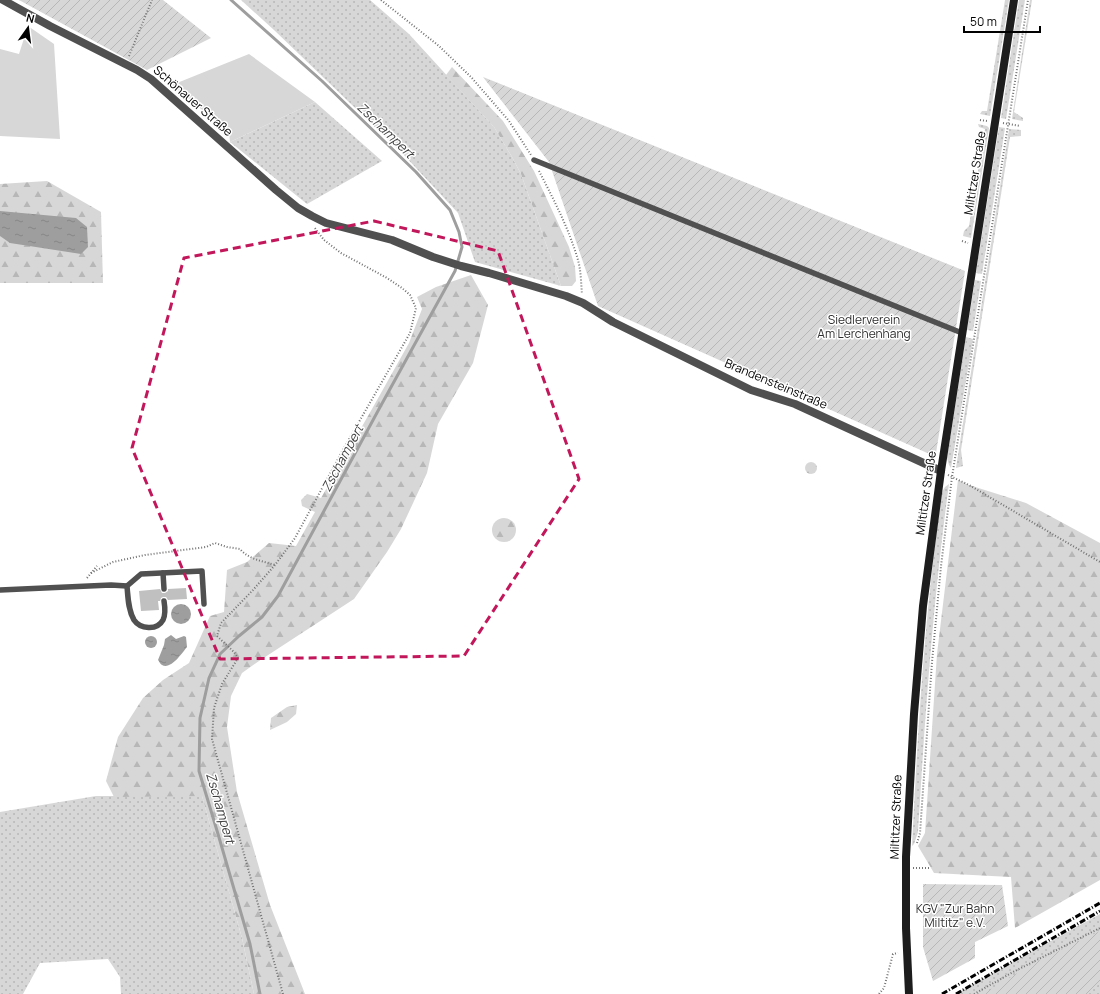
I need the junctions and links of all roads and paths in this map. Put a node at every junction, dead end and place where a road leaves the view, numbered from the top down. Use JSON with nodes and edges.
{"nodes":[{"id":1,"x":3,"y":0,"type":"edge"},
{"id":2,"x":152,"y":0,"type":"edge"},
{"id":3,"x":381,"y":0,"type":"edge"},
{"id":4,"x":1014,"y":0,"type":"edge"},
{"id":5,"x":1028,"y":0,"type":"edge"},
{"id":6,"x":126,"y":64,"type":"junction"},
{"id":7,"x":534,"y":160,"type":"junction"},
{"id":8,"x":312,"y":216,"type":"junction"},
{"id":9,"x":452,"y":263,"type":"joint"},
{"id":10,"x":584,"y":303,"type":"junction"},
{"id":11,"x":962,"y":333,"type":"junction"},
{"id":12,"x":940,"y":470,"type":"junction"},
{"id":13,"x":952,"y":477,"type":"junction"},
{"id":14,"x":1100,"y":562,"type":"edge"},
{"id":15,"x":275,"y":565,"type":"junction"},
{"id":16,"x":91,"y":573,"type":"dead end"},
{"id":17,"x":163,"y":573,"type":"junction"},
{"id":18,"x":127,"y":586,"type":"junction"},
{"id":19,"x":164,"y":589,"type":"dead end"},
{"id":20,"x":0,"y":590,"type":"edge"},
{"id":21,"x":164,"y":601,"type":"dead end"},
{"id":22,"x":204,"y":604,"type":"dead end"},
{"id":23,"x":915,"y":847,"type":"dead end"},
{"id":24,"x":915,"y":861,"type":"dead end"},
{"id":25,"x":929,"y":868,"type":"dead end"},
{"id":26,"x":910,"y":869,"type":"junction"},
{"id":27,"x":1100,"y":928,"type":"edge"},
{"id":28,"x":907,"y":950,"type":"junction"},
{"id":29,"x":283,"y":994,"type":"edge"},
{"id":30,"x":878,"y":994,"type":"edge"},
{"id":31,"x":909,"y":994,"type":"edge"},
{"id":32,"x":974,"y":994,"type":"edge"}],
"edges":[{"from":1,"to":6,"type":"street","name":"Schönauer Straße"},
{"from":2,"to":6,"type":"path"},
{"from":3,"to":7,"type":"path"},
{"from":4,"to":11,"type":"street","name":"Miltitzer Straße"},
{"from":5,"to":13,"type":"path"},
{"from":6,"to":8,"type":"street","name":"Schönauer Straße"},
{"from":7,"to":10,"type":"path"},
{"from":7,"to":11,"type":"lane"},
{"from":8,"to":9,"type":"street","name":"Schönauer Straße"},
{"from":8,"to":15,"type":"path"},
{"from":9,"to":10,"type":"street","name":"Brandensteinstraße"},
{"from":10,"to":12,"type":"street","name":"Brandensteinstraße"},
{"from":11,"to":12,"type":"street","name":"Miltitzer Straße"},
{"from":12,"to":13,"type":"path"},
{"from":12,"to":26,"type":"street","name":"Miltitzer Straße"},
{"from":13,"to":14,"type":"path"},
{"from":13,"to":23,"type":"path"},
{"from":15,"to":16,"type":"path"},
{"from":15,"to":29,"type":"path"},
{"from":17,"to":18,"type":"lane"},
{"from":17,"to":19,"type":"lane"},
{"from":17,"to":22,"type":"lane"},
{"from":18,"to":20,"type":"lane"},
{"from":18,"to":21,"type":"lane"},
{"from":24,"to":26,"type":"path"},
{"from":25,"to":26,"type":"path"},
{"from":26,"to":28,"type":"street","name":"Miltitzer Straße"},
{"from":27,"to":32,"type":"path"},
{"from":28,"to":30,"type":"path"},
{"from":28,"to":31,"type":"street","name":"Miltitzer Straße"}]}
